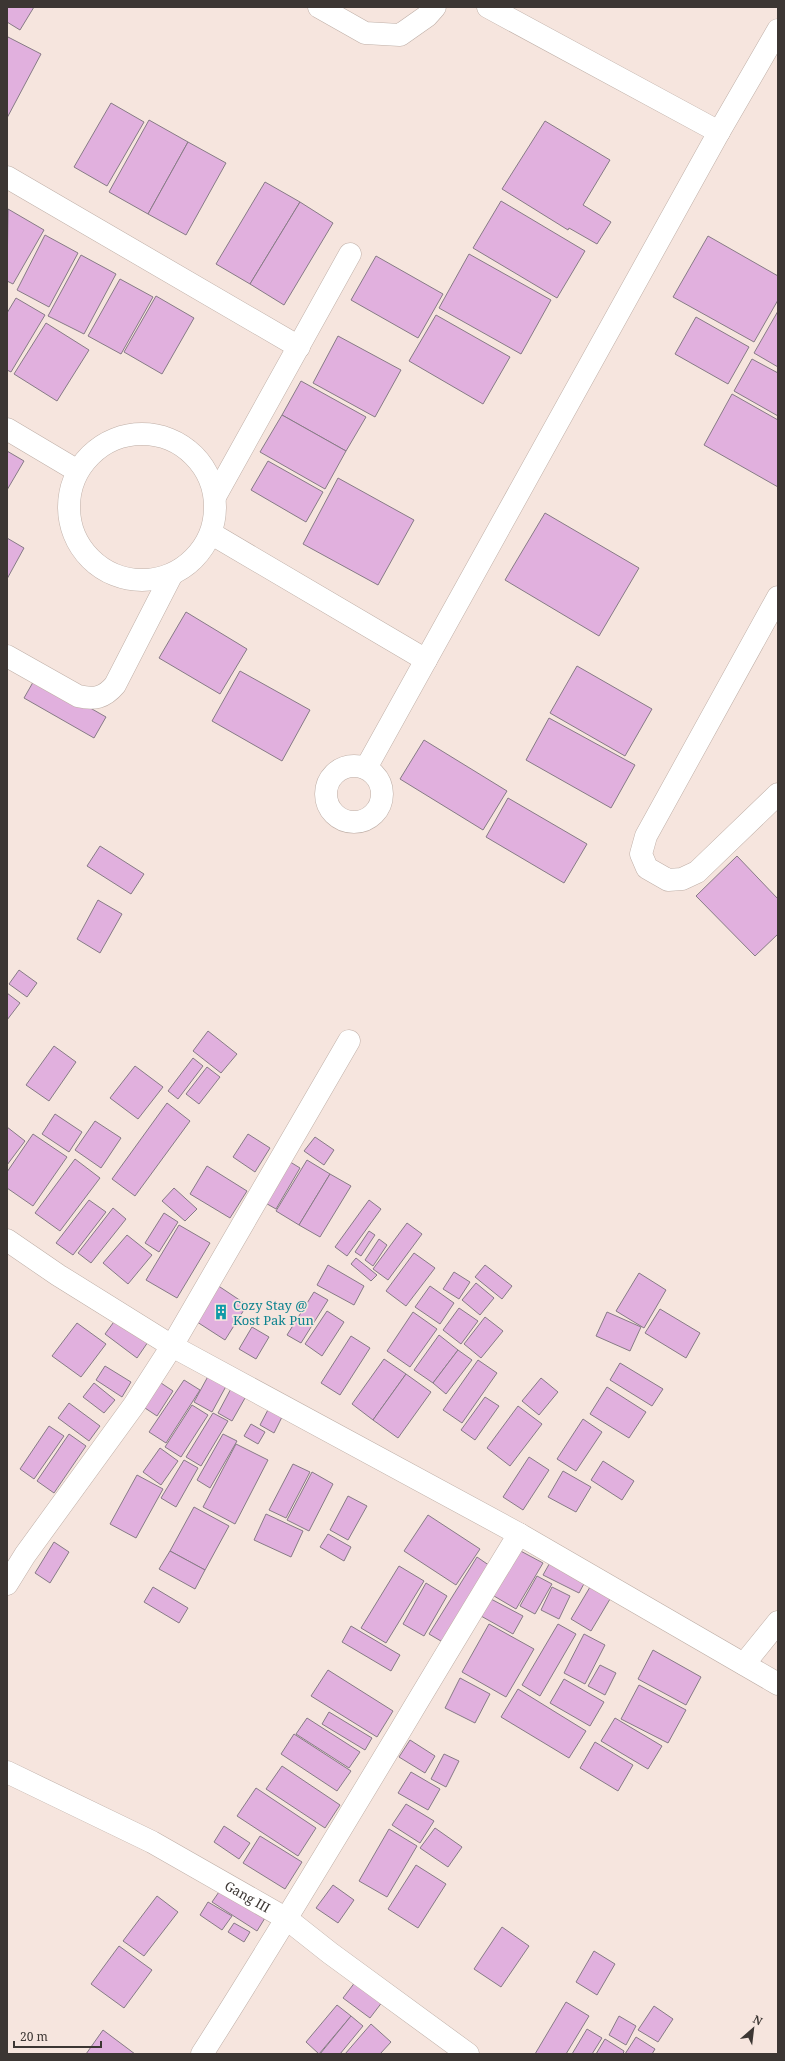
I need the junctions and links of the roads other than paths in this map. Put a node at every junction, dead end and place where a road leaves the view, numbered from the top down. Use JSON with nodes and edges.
{"nodes":[{"id":1,"x":319,"y":7,"type":"edge"},
{"id":2,"x":435,"y":7,"type":"edge"},
{"id":3,"x":488,"y":7,"type":"edge"},
{"id":4,"x":778,"y":30,"type":"edge"},
{"id":5,"x":719,"y":132,"type":"junction"},
{"id":6,"x":7,"y":177,"type":"edge"},
{"id":7,"x":350,"y":254,"type":"dead end"},
{"id":8,"x":299,"y":347,"type":"junction"},
{"id":9,"x":7,"y":429,"type":"edge"},
{"id":10,"x":76,"y":470,"type":"junction"},
{"id":11,"x":216,"y":495,"type":"junction"},
{"id":12,"x":212,"y":534,"type":"junction"},
{"id":13,"x":171,"y":576,"type":"junction"},
{"id":14,"x":778,"y":597,"type":"edge"},
{"id":15,"x":7,"y":656,"type":"edge"},
{"id":16,"x":426,"y":660,"type":"junction"},
{"id":17,"x":366,"y":768,"type":"dead end"},
{"id":18,"x":778,"y":794,"type":"edge"},
{"id":19,"x":349,"y":1041,"type":"dead end"},
{"id":20,"x":7,"y":1240,"type":"edge"},
{"id":21,"x":172,"y":1346,"type":"junction"},
{"id":22,"x":519,"y":1534,"type":"junction"},
{"id":23,"x":7,"y":1584,"type":"edge"},
{"id":24,"x":778,"y":1622,"type":"edge"},
{"id":25,"x":744,"y":1664,"type":"junction"},
{"id":26,"x":778,"y":1684,"type":"edge"},
{"id":27,"x":7,"y":1772,"type":"edge"},
{"id":28,"x":287,"y":1919,"type":"junction"},
{"id":29,"x":202,"y":2054,"type":"edge"},
{"id":30,"x":468,"y":2054,"type":"edge"}],
"edges":[{"from":1,"to":2,"type":"street"},
{"from":3,"to":5,"type":"street"},
{"from":4,"to":5,"type":"street"},
{"from":5,"to":16,"type":"street"},
{"from":6,"to":8,"type":"street"},
{"from":7,"to":8,"type":"street"},
{"from":8,"to":11,"type":"street"},
{"from":9,"to":10,"type":"street"},
{"from":10,"to":11,"type":"street"},
{"from":10,"to":13,"type":"street"},
{"from":11,"to":12,"type":"street"},
{"from":12,"to":13,"type":"street"},
{"from":12,"to":16,"type":"street"},
{"from":13,"to":15,"type":"street"},
{"from":14,"to":18,"type":"street"},
{"from":16,"to":17,"type":"street"},
{"from":19,"to":21,"type":"street"},
{"from":20,"to":21,"type":"street"},
{"from":21,"to":22,"type":"street"},
{"from":21,"to":23,"type":"street"},
{"from":22,"to":25,"type":"street"},
{"from":22,"to":28,"type":"street"},
{"from":24,"to":25,"type":"street"},
{"from":25,"to":26,"type":"street"},
{"from":27,"to":28,"type":"street","name":"Gang III"},
{"from":28,"to":29,"type":"street"},
{"from":28,"to":30,"type":"street","name":"Gang III"}]}
